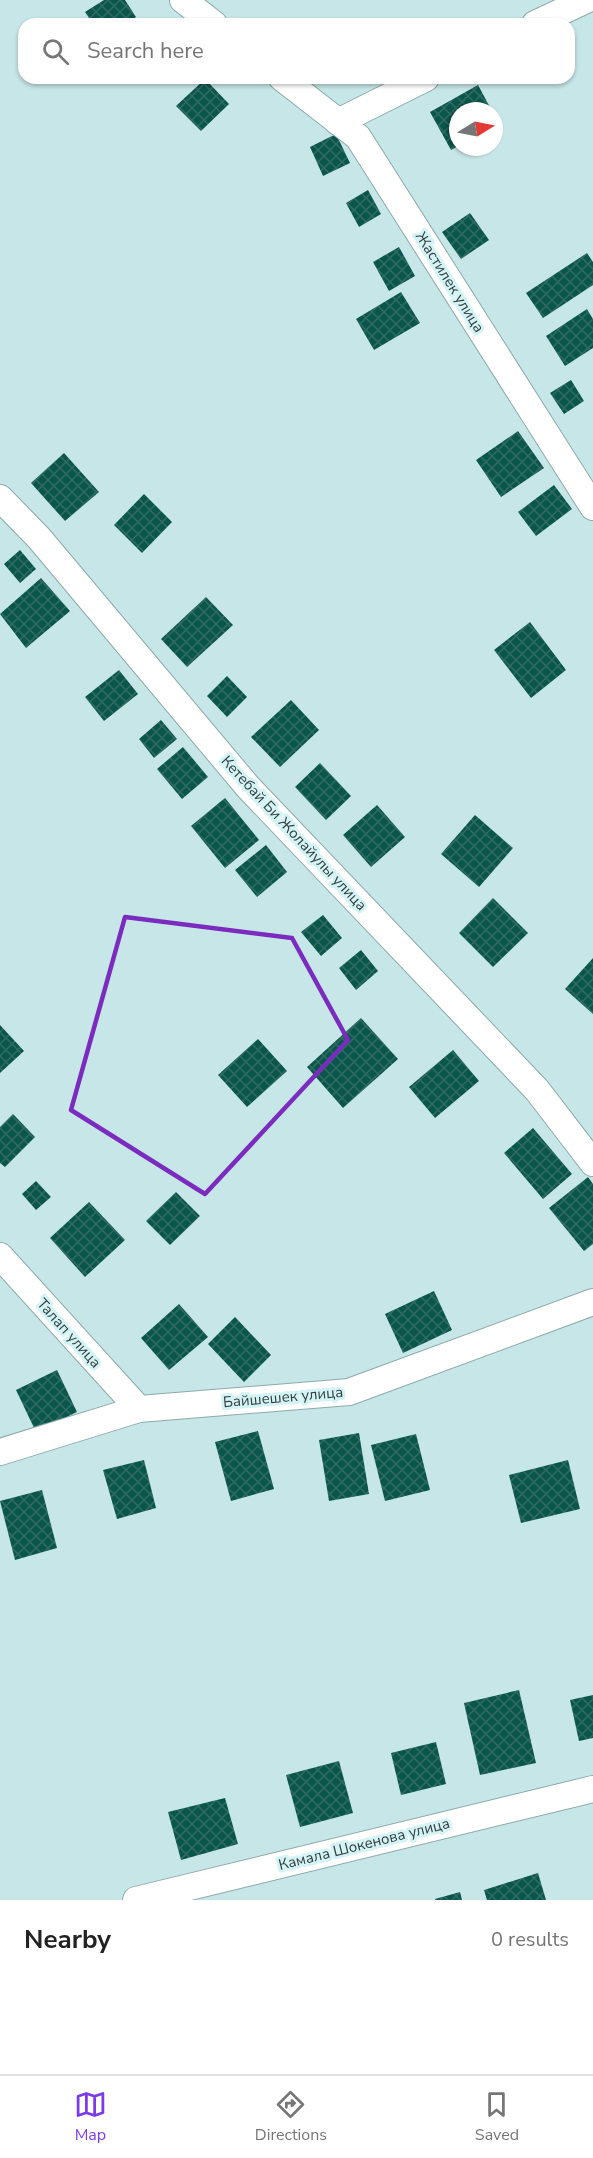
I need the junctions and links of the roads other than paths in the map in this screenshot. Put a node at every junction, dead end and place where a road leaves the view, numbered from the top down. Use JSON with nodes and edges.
{"nodes":[{"id":1,"x":183,"y":0,"type":"edge"},
{"id":2,"x":586,"y":0,"type":"edge"},
{"id":3,"x":206,"y":18,"type":"edge"},
{"id":4,"x":548,"y":18,"type":"edge"},
{"id":5,"x":290,"y":84,"type":"edge"},
{"id":6,"x":414,"y":84,"type":"edge"},
{"id":7,"x":338,"y":122,"type":"junction"},
{"id":8,"x":0,"y":498,"type":"edge"},
{"id":9,"x":593,"y":507,"type":"edge"},
{"id":10,"x":593,"y":1163,"type":"edge"},
{"id":11,"x":0,"y":1256,"type":"edge"},
{"id":12,"x":593,"y":1302,"type":"edge"},
{"id":13,"x":139,"y":1409,"type":"junction"},
{"id":14,"x":0,"y":1452,"type":"edge"},
{"id":15,"x":593,"y":1789,"type":"edge"},
{"id":16,"x":135,"y":1900,"type":"edge"}],
"edges":[{"from":1,"to":3,"type":"street"},
{"from":2,"to":4,"type":"street"},
{"from":5,"to":7,"type":"street","name":"Жастилек улица"},
{"from":6,"to":7,"type":"street"},
{"from":7,"to":9,"type":"street","name":"Жастилек улица"},
{"from":8,"to":10,"type":"street","name":"Кетебай Би Жолайулы улица"},
{"from":11,"to":13,"type":"street","name":"Талап улица"},
{"from":12,"to":13,"type":"street","name":"Байшешек улица"},
{"from":13,"to":14,"type":"street","name":"Байшешек улица"},
{"from":15,"to":16,"type":"street","name":"Камала Шокенова улица"}]}
